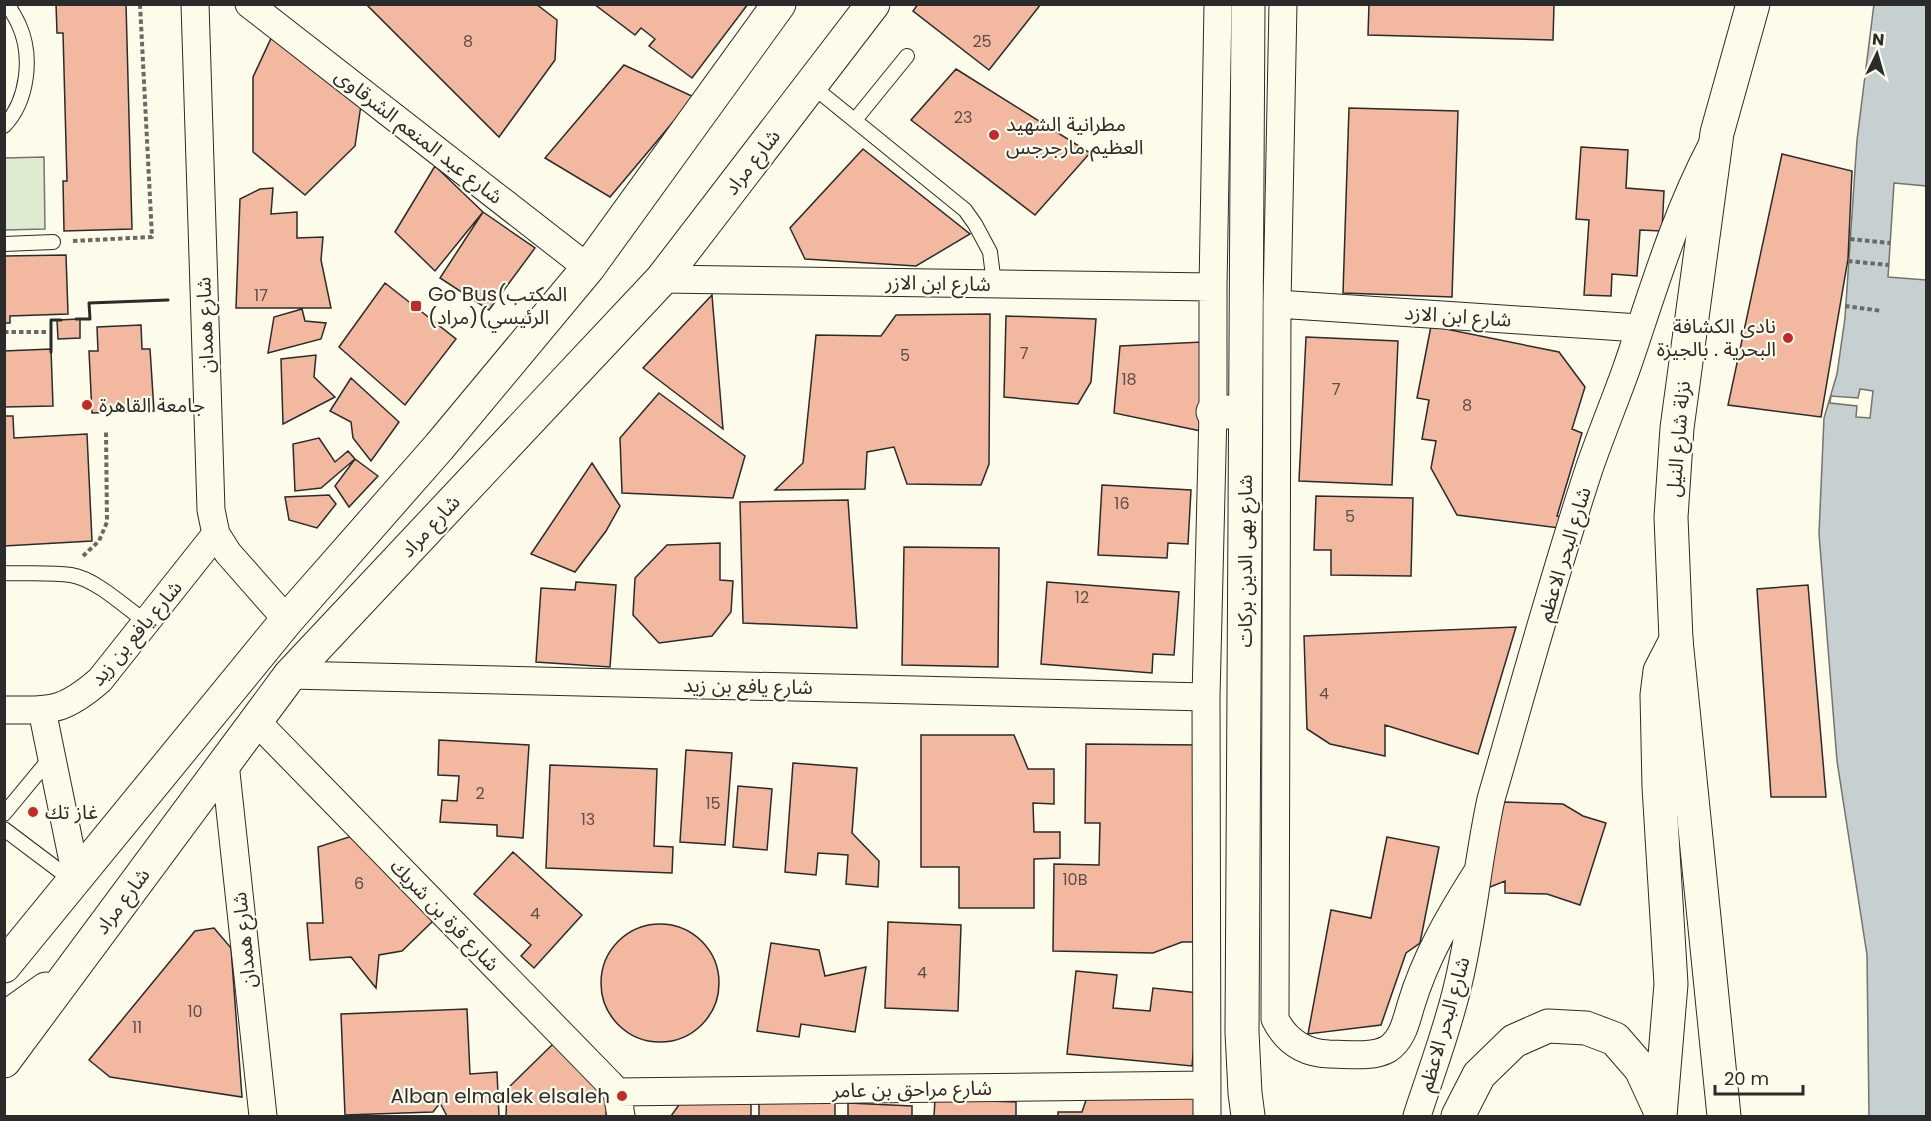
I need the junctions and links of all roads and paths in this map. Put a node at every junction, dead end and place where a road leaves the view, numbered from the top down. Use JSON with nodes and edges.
{"nodes":[{"id":1,"x":8,"y":4,"type":"edge"},
{"id":2,"x":140,"y":4,"type":"edge"},
{"id":3,"x":195,"y":4,"type":"edge"},
{"id":4,"x":779,"y":4,"type":"edge"},
{"id":5,"x":873,"y":4,"type":"edge"},
{"id":6,"x":1218,"y":4,"type":"edge"},
{"id":7,"x":1248,"y":4,"type":"edge"},
{"id":8,"x":1283,"y":4,"type":"edge"},
{"id":9,"x":1753,"y":4,"type":"edge"},
{"id":10,"x":264,"y":9,"type":"edge"},
{"id":11,"x":907,"y":56,"type":"dead end"},
{"id":12,"x":811,"y":85,"type":"junction"},
{"id":13,"x":855,"y":120,"type":"junction"},
{"id":14,"x":4,"y":126,"type":"edge"},
{"id":15,"x":1718,"y":133,"type":"junction"},
{"id":16,"x":1850,"y":239,"type":"dead end"},
{"id":17,"x":53,"y":242,"type":"joint"},
{"id":18,"x":1890,"y":243,"type":"dead end"},
{"id":19,"x":4,"y":244,"type":"edge"},
{"id":20,"x":1848,"y":261,"type":"dead end"},
{"id":21,"x":1889,"y":265,"type":"dead end"},
{"id":22,"x":588,"y":268,"type":"junction"},
{"id":23,"x":662,"y":279,"type":"junction"},
{"id":24,"x":994,"y":284,"type":"junction"},
{"id":25,"x":1213,"y":287,"type":"junction"},
{"id":26,"x":1277,"y":304,"type":"junction"},
{"id":27,"x":1845,"y":306,"type":"dead end"},
{"id":28,"x":1882,"y":311,"type":"dead end"},
{"id":29,"x":1639,"y":328,"type":"junction"},
{"id":30,"x":4,"y":332,"type":"edge"},
{"id":31,"x":46,"y":332,"type":"dead end"},
{"id":32,"x":1213,"y":412,"type":"junction"},
{"id":33,"x":1245,"y":412,"type":"junction"},
{"id":34,"x":106,"y":430,"type":"dead end"},
{"id":35,"x":216,"y":534,"type":"junction"},
{"id":36,"x":4,"y":573,"type":"edge"},
{"id":37,"x":59,"y":574,"type":"junction"},
{"id":38,"x":287,"y":620,"type":"junction"},
{"id":39,"x":146,"y":622,"type":"junction"},
{"id":40,"x":1676,"y":639,"type":"junction"},
{"id":41,"x":290,"y":675,"type":"junction"},
{"id":42,"x":1206,"y":698,"type":"junction"},
{"id":43,"x":4,"y":710,"type":"edge"},
{"id":44,"x":42,"y":710,"type":"junction"},
{"id":45,"x":256,"y":721,"type":"junction"},
{"id":46,"x":52,"y":756,"type":"junction"},
{"id":47,"x":225,"y":763,"type":"junction"},
{"id":48,"x":4,"y":814,"type":"edge"},
{"id":49,"x":4,"y":829,"type":"edge"},
{"id":50,"x":1476,"y":874,"type":"junction"},
{"id":51,"x":74,"y":879,"type":"junction"},
{"id":52,"x":9,"y":951,"type":"edge"},
{"id":53,"x":65,"y":978,"type":"junction"},
{"id":54,"x":4,"y":1019,"type":"edge"},
{"id":55,"x":4,"y":1062,"type":"edge"},
{"id":56,"x":1207,"y":1085,"type":"junction"},
{"id":57,"x":619,"y":1104,"type":"edge"},
{"id":58,"x":1661,"y":1115,"type":"edge"},
{"id":59,"x":263,"y":1116,"type":"edge"},
{"id":60,"x":1207,"y":1116,"type":"edge"},
{"id":61,"x":1248,"y":1116,"type":"edge"},
{"id":62,"x":1417,"y":1116,"type":"edge"},
{"id":63,"x":1458,"y":1116,"type":"edge"},
{"id":64,"x":1724,"y":1116,"type":"edge"}],
"edges":[{"from":1,"to":14,"type":"lane"},
{"from":2,"to":17,"type":"path"},
{"from":3,"to":35,"type":"street","name":"شارع همدان"},
{"from":4,"to":22,"type":"main road"},
{"from":5,"to":12,"type":"main road","name":"شارع مراد"},
{"from":6,"to":25,"type":"street","name":"شارع بهى الدين بركات"},
{"from":7,"to":33,"type":"main road","name":"شارع بهى الدين بركات"},
{"from":8,"to":26,"type":"street"},
{"from":9,"to":15,"type":"main road","name":"شارع البحر الاعظم"},
{"from":10,"to":22,"type":"street","name":"شارع عبد المنعم الشرقاوى"},
{"from":11,"to":13,"type":"lane"},
{"from":12,"to":13,"type":"lane"},
{"from":12,"to":23,"type":"main road","name":"شارع مراد"},
{"from":13,"to":24,"type":"lane"},
{"from":15,"to":29,"type":"street","name":"شارع البحر الاعظم"},
{"from":15,"to":40,"type":"main road","name":"نزلة شارع النيل"},
{"from":16,"to":18,"type":"path"},
{"from":17,"to":19,"type":"lane"},
{"from":20,"to":21,"type":"path"},
{"from":22,"to":38,"type":"main road"},
{"from":23,"to":24,"type":"street","name":"شارع ابن الازر"},
{"from":23,"to":41,"type":"main road","name":"شارع مراد"},
{"from":24,"to":25,"type":"street","name":"شارع ابن الازر"},
{"from":25,"to":32,"type":"street","name":"شارع بهى الدين بركات"},
{"from":26,"to":29,"type":"street","name":"شارع ابن الازد"},
{"from":26,"to":50,"type":"street"},
{"from":27,"to":28,"type":"path"},
{"from":29,"to":50,"type":"street","name":"شارع البحر الاعظم"},
{"from":30,"to":31,"type":"path"},
{"from":32,"to":33,"type":"main road"},
{"from":32,"to":42,"type":"street","name":"شارع بهى الدين بركات"},
{"from":33,"to":61,"type":"main road","name":"شارع بهى الدين بركات"},
{"from":34,"to":37,"type":"path"},
{"from":35,"to":38,"type":"street","name":"شارع همدان"},
{"from":35,"to":39,"type":"street","name":"شارع يافع بن زيد"},
{"from":36,"to":37,"type":"lane"},
{"from":37,"to":39,"type":"lane"},
{"from":38,"to":51,"type":"main road"},
{"from":39,"to":44,"type":"street","name":"شارع يافع بن زيد"},
{"from":40,"to":58,"type":"main road"},
{"from":40,"to":64,"type":"main road"},
{"from":41,"to":42,"type":"street","name":"شارع يافع بن زيد"},
{"from":41,"to":45,"type":"main road","name":"شارع مراد"},
{"from":42,"to":56,"type":"street","name":"شارع بهى الدين بركات"},
{"from":43,"to":44,"type":"street","name":"شارع يافع بن زيد"},
{"from":44,"to":46,"type":"street"},
{"from":45,"to":47,"type":"main road","name":"شارع مراد"},
{"from":45,"to":57,"type":"street","name":"شارع قرة بن شريك"},
{"from":46,"to":48,"type":"lane"},
{"from":46,"to":51,"type":"street"},
{"from":47,"to":53,"type":"main road","name":"شارع مراد"},
{"from":47,"to":59,"type":"street","name":"شارع همدان"},
{"from":49,"to":51,"type":"lane"},
{"from":50,"to":62,"type":"street","name":"شارع البحر الاعظم"},
{"from":51,"to":52,"type":"main road"},
{"from":53,"to":54,"type":"main road"},
{"from":53,"to":55,"type":"main road","name":"شارع مراد"},
{"from":56,"to":57,"type":"street","name":"شارع مراحق بن عامر"},
{"from":56,"to":60,"type":"street","name":"شارع بهى الدين بركات"},
{"from":58,"to":63,"type":"main road"}]}
